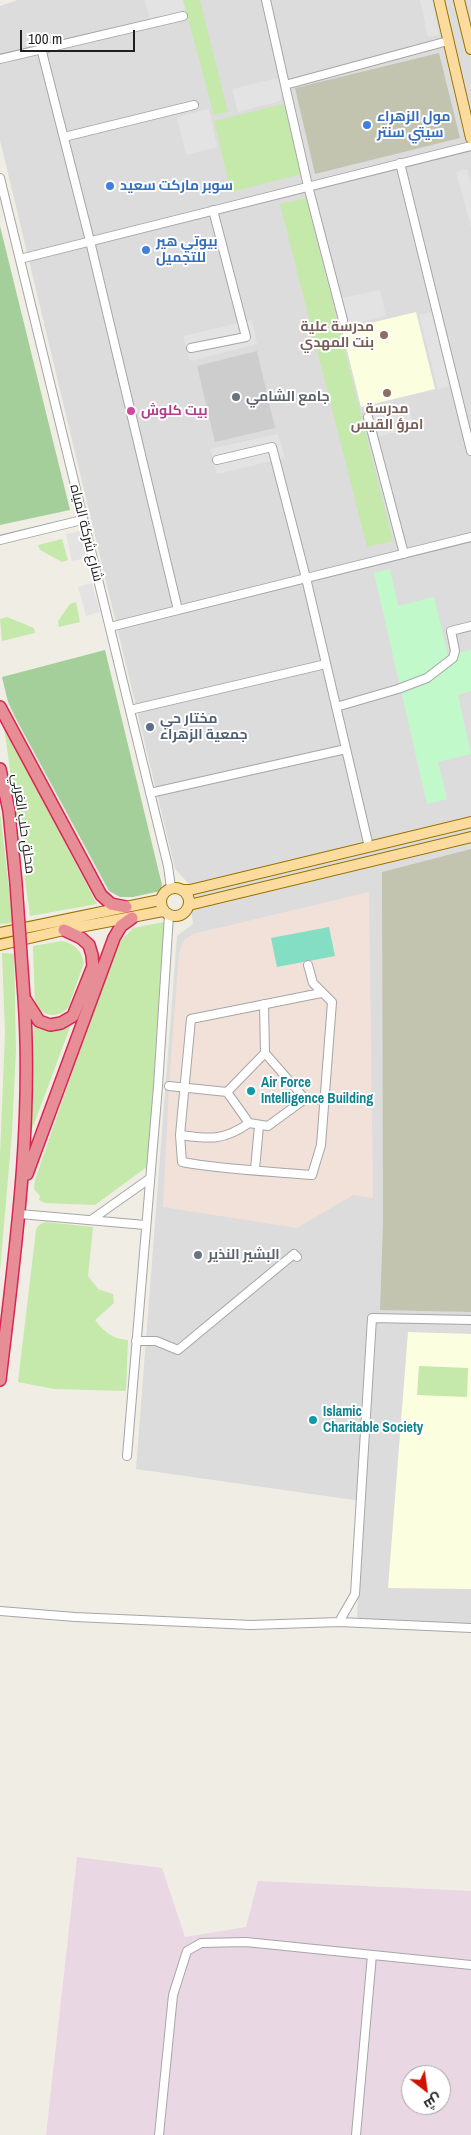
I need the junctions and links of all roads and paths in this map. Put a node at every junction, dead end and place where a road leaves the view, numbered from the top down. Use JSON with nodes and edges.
{"nodes":[{"id":1,"x":266,"y":0,"type":"edge"},
{"id":2,"x":439,"y":0,"type":"edge"},
{"id":3,"x":459,"y":0,"type":"edge"},
{"id":4,"x":183,"y":16,"type":"dead end"},
{"id":5,"x":448,"y":41,"type":"junction"},
{"id":6,"x":42,"y":48,"type":"junction"},
{"id":7,"x":471,"y":49,"type":"edge"},
{"id":8,"x":0,"y":59,"type":"edge"},
{"id":9,"x":285,"y":85,"type":"junction"},
{"id":10,"x":194,"y":105,"type":"dead end"},
{"id":11,"x":468,"y":115,"type":"edge"},
{"id":12,"x":64,"y":137,"type":"junction"},
{"id":13,"x":471,"y":138,"type":"edge"},
{"id":14,"x":471,"y":146,"type":"edge"},
{"id":15,"x":400,"y":163,"type":"junction"},
{"id":16,"x":0,"y":178,"type":"edge"},
{"id":17,"x":308,"y":186,"type":"junction"},
{"id":18,"x":213,"y":210,"type":"junction"},
{"id":19,"x":90,"y":241,"type":"junction"},
{"id":20,"x":20,"y":258,"type":"junction"},
{"id":21,"x":343,"y":320,"type":"dead end"},
{"id":22,"x":191,"y":348,"type":"dead end"},
{"id":23,"x":368,"y":417,"type":"dead end"},
{"id":24,"x":471,"y":451,"type":"edge"},
{"id":25,"x":217,"y":460,"type":"dead end"},
{"id":26,"x":82,"y":520,"type":"junction"},
{"id":27,"x":471,"y":537,"type":"edge"},
{"id":28,"x":0,"y":540,"type":"edge"},
{"id":29,"x":404,"y":554,"type":"junction"},
{"id":30,"x":306,"y":578,"type":"junction"},
{"id":31,"x":178,"y":610,"type":"junction"},
{"id":32,"x":471,"y":626,"type":"edge"},
{"id":33,"x":110,"y":627,"type":"junction"},
{"id":34,"x":326,"y":664,"type":"junction"},
{"id":35,"x":0,"y":707,"type":"edge"},
{"id":36,"x":336,"y":707,"type":"junction"},
{"id":37,"x":130,"y":710,"type":"junction"},
{"id":38,"x":346,"y":750,"type":"junction"},
{"id":39,"x":0,"y":769,"type":"edge"},
{"id":40,"x":150,"y":793,"type":"junction"},
{"id":41,"x":471,"y":822,"type":"edge"},
{"id":42,"x":471,"y":837,"type":"edge"},
{"id":43,"x":369,"y":847,"type":"junction"},
{"id":44,"x":171,"y":888,"type":"junction"},
{"id":45,"x":183,"y":890,"type":"junction"},
{"id":46,"x":160,"y":900,"type":"junction"},
{"id":47,"x":189,"y":904,"type":"junction"},
{"id":48,"x":126,"y":907,"type":"junction"},
{"id":49,"x":166,"y":913,"type":"junction"},
{"id":50,"x":132,"y":918,"type":"junction"},
{"id":51,"x":64,"y":930,"type":"junction"},
{"id":52,"x":0,"y":933,"type":"edge"},
{"id":53,"x":0,"y":945,"type":"edge"},
{"id":54,"x":308,"y":965,"type":"dead end"},
{"id":55,"x":321,"y":993,"type":"junction"},
{"id":56,"x":24,"y":997,"type":"junction"},
{"id":57,"x":264,"y":1004,"type":"junction"},
{"id":58,"x":265,"y":1052,"type":"junction"},
{"id":59,"x":169,"y":1086,"type":"dead end"},
{"id":60,"x":184,"y":1088,"type":"junction"},
{"id":61,"x":227,"y":1092,"type":"junction"},
{"id":62,"x":305,"y":1099,"type":"junction"},
{"id":63,"x":325,"y":1100,"type":"junction"},
{"id":64,"x":249,"y":1123,"type":"junction"},
{"id":65,"x":259,"y":1126,"type":"junction"},
{"id":66,"x":180,"y":1135,"type":"junction"},
{"id":67,"x":254,"y":1169,"type":"junction"},
{"id":68,"x":149,"y":1180,"type":"junction"},
{"id":69,"x":22,"y":1188,"type":"junction"},
{"id":70,"x":20,"y":1214,"type":"junction"},
{"id":71,"x":91,"y":1220,"type":"junction"},
{"id":72,"x":145,"y":1225,"type":"junction"},
{"id":73,"x":297,"y":1256,"type":"dead end"},
{"id":74,"x":471,"y":1320,"type":"edge"},
{"id":75,"x":136,"y":1341,"type":"junction"},
{"id":76,"x":0,"y":1380,"type":"edge"},
{"id":77,"x":127,"y":1456,"type":"dead end"},
{"id":78,"x":0,"y":1611,"type":"edge"},
{"id":79,"x":339,"y":1622,"type":"junction"},
{"id":80,"x":471,"y":1628,"type":"edge"},
{"id":81,"x":372,"y":1955,"type":"junction"},
{"id":82,"x":471,"y":1965,"type":"edge"},
{"id":83,"x":159,"y":2135,"type":"edge"},
{"id":84,"x":356,"y":2135,"type":"edge"}],
"edges":[{"from":1,"to":9,"type":"street"},
{"from":2,"to":5,"type":"main road"},
{"from":3,"to":7,"type":"main road"},
{"from":4,"to":6,"type":"street"},
{"from":5,"to":9,"type":"street"},
{"from":5,"to":11,"type":"main road"},
{"from":6,"to":8,"type":"street"},
{"from":6,"to":12,"type":"street"},
{"from":9,"to":17,"type":"street"},
{"from":10,"to":12,"type":"street"},
{"from":11,"to":13,"type":"main road"},
{"from":12,"to":19,"type":"street"},
{"from":14,"to":15,"type":"street"},
{"from":15,"to":17,"type":"street"},
{"from":15,"to":24,"type":"street"},
{"from":16,"to":20,"type":"street","name":"شارع شركة المياه"},
{"from":17,"to":18,"type":"street"},
{"from":17,"to":21,"type":"street"},
{"from":18,"to":19,"type":"street"},
{"from":18,"to":22,"type":"street"},
{"from":19,"to":20,"type":"street"},
{"from":19,"to":31,"type":"street"},
{"from":20,"to":26,"type":"street","name":"شارع شركة المياه"},
{"from":23,"to":29,"type":"street"},
{"from":25,"to":30,"type":"street"},
{"from":26,"to":28,"type":"street"},
{"from":26,"to":33,"type":"street","name":"شارع شركة المياه"},
{"from":27,"to":29,"type":"street"},
{"from":29,"to":30,"type":"street"},
{"from":30,"to":31,"type":"street"},
{"from":30,"to":34,"type":"street"},
{"from":31,"to":33,"type":"street"},
{"from":32,"to":36,"type":"street"},
{"from":33,"to":37,"type":"street","name":"شارع شركة المياه"},
{"from":34,"to":36,"type":"street"},
{"from":34,"to":37,"type":"street"},
{"from":35,"to":48,"type":"highway"},
{"from":36,"to":38,"type":"street"},
{"from":37,"to":40,"type":"street","name":"شارع شركة المياه"},
{"from":38,"to":40,"type":"street"},
{"from":38,"to":43,"type":"street"},
{"from":39,"to":56,"type":"highway","name":"محلق حلب الغربي","bridge":true},
{"from":40,"to":44,"type":"street","name":"شارع شركة المياه"},
{"from":41,"to":43,"type":"main road"},
{"from":42,"to":47,"type":"main road"},
{"from":43,"to":45,"type":"main road"},
{"from":44,"to":45,"type":"main road"},
{"from":44,"to":46,"type":"main road"},
{"from":45,"to":47,"type":"main road"},
{"from":46,"to":48,"type":"main road"},
{"from":46,"to":49,"type":"main road"},
{"from":47,"to":49,"type":"main road"},
{"from":48,"to":52,"type":"main road"},
{"from":49,"to":50,"type":"main road"},
{"from":49,"to":68,"type":"street"},
{"from":50,"to":51,"type":"main road"},
{"from":50,"to":69,"type":"highway"},
{"from":51,"to":53,"type":"main road"},
{"from":51,"to":56,"type":"highway"},
{"from":54,"to":55,"type":"street"},
{"from":55,"to":57,"type":"street"},
{"from":55,"to":63,"type":"street"},
{"from":56,"to":69,"type":"highway"},
{"from":57,"to":58,"type":"street"},
{"from":57,"to":60,"type":"street"},
{"from":58,"to":61,"type":"street"},
{"from":58,"to":62,"type":"street"},
{"from":59,"to":60,"type":"street"},
{"from":60,"to":61,"type":"street"},
{"from":60,"to":66,"type":"street"},
{"from":61,"to":64,"type":"street"},
{"from":62,"to":63,"type":"street"},
{"from":62,"to":65,"type":"street"},
{"from":63,"to":67,"type":"street"},
{"from":64,"to":65,"type":"street"},
{"from":64,"to":66,"type":"street"},
{"from":65,"to":67,"type":"street"},
{"from":66,"to":67,"type":"street"},
{"from":68,"to":71,"type":"street"},
{"from":68,"to":72,"type":"street"},
{"from":69,"to":70,"type":"highway"},
{"from":70,"to":71,"type":"street"},
{"from":70,"to":76,"type":"highway"},
{"from":71,"to":72,"type":"street"},
{"from":72,"to":75,"type":"street"},
{"from":73,"to":75,"type":"street"},
{"from":74,"to":79,"type":"street"},
{"from":75,"to":77,"type":"street"},
{"from":78,"to":79,"type":"street"},
{"from":79,"to":80,"type":"street"},
{"from":81,"to":82,"type":"street"},
{"from":81,"to":83,"type":"street"},
{"from":81,"to":84,"type":"street"}]}
